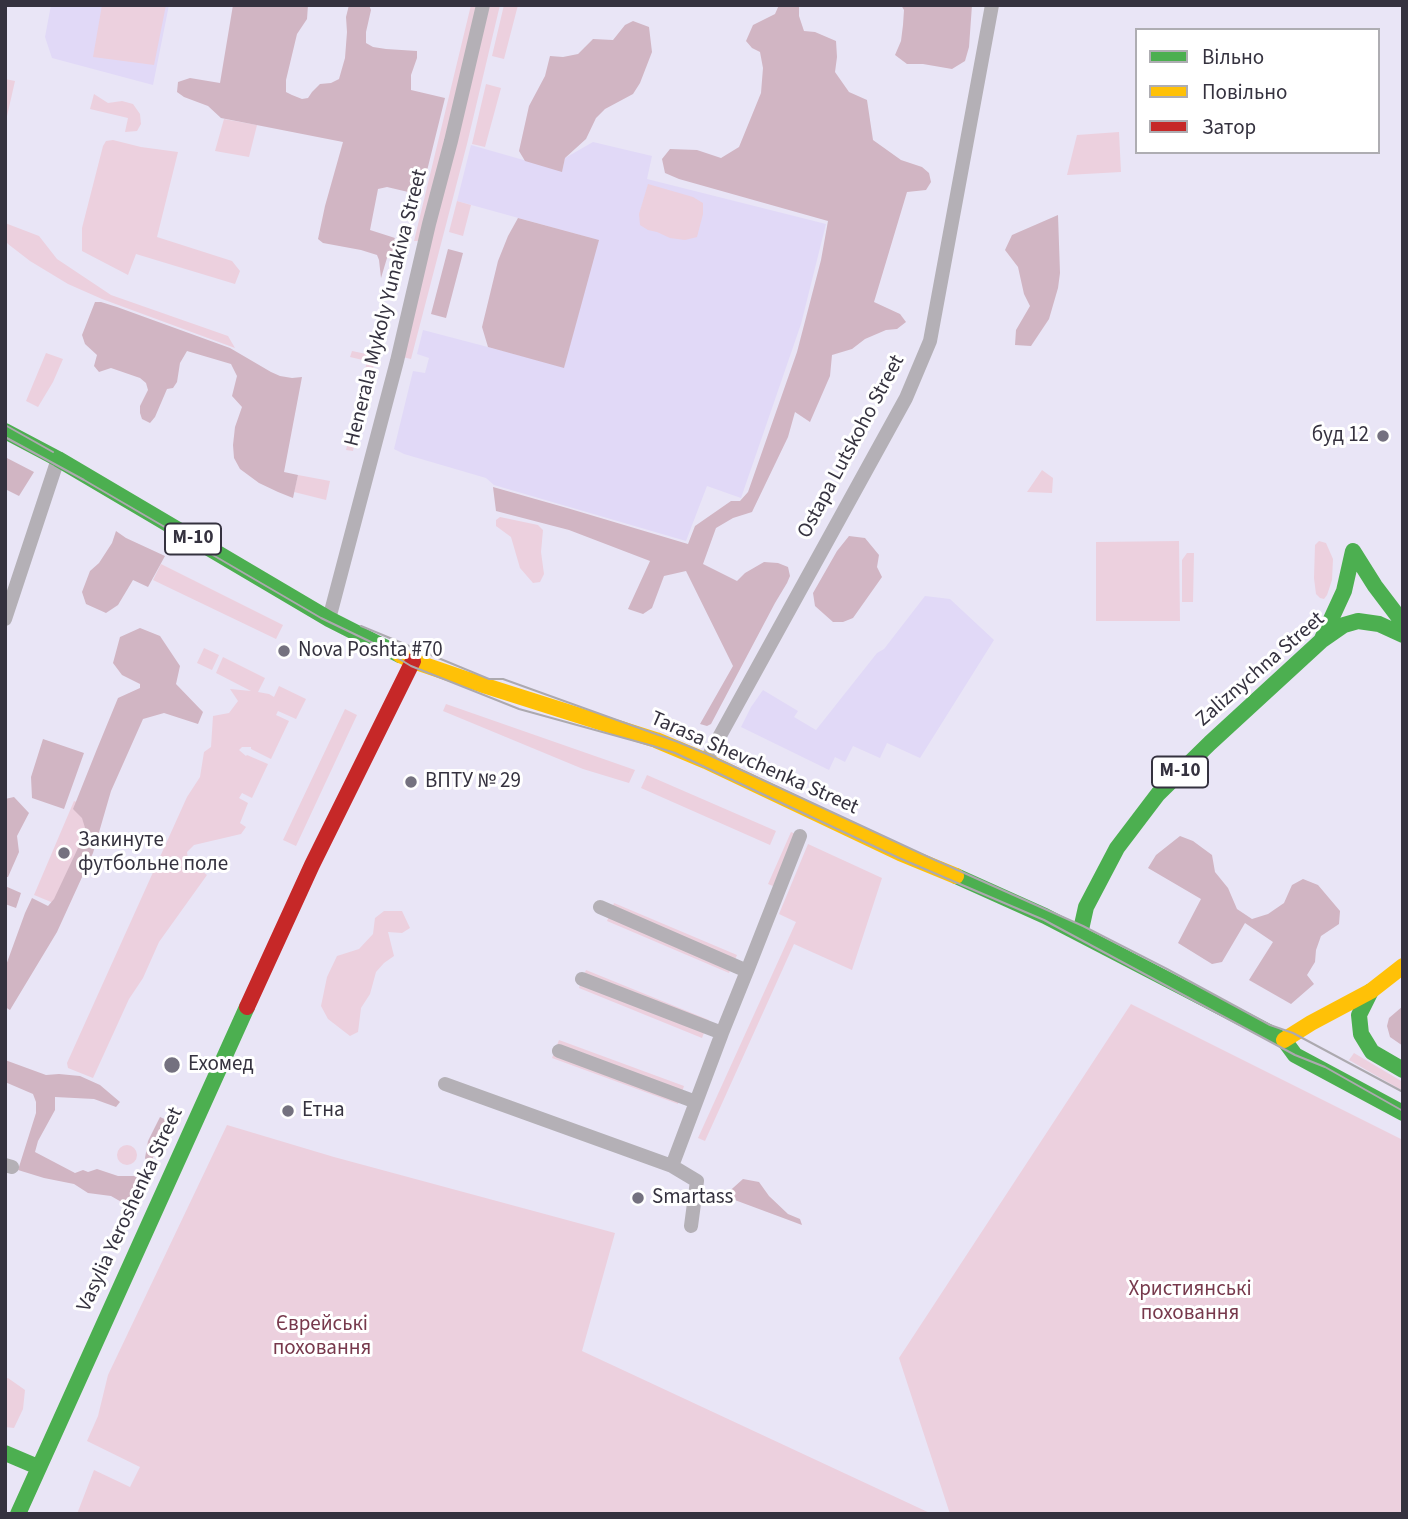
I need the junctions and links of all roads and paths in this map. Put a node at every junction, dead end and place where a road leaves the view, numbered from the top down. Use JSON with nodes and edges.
{"nodes":[{"id":1,"x":483,"y":5,"type":"edge"},
{"id":2,"x":992,"y":5,"type":"edge"},
{"id":3,"x":5,"y":431,"type":"edge"},
{"id":4,"x":58,"y":459,"type":"junction"},
{"id":5,"x":5,"y":619,"type":"edge"},
{"id":6,"x":329,"y":619,"type":"junction"},
{"id":7,"x":1403,"y":623,"type":"edge"},
{"id":8,"x":1403,"y":635,"type":"edge"},
{"id":9,"x":1321,"y":641,"type":"junction"},
{"id":10,"x":413,"y":661,"type":"junction"},
{"id":11,"x":706,"y":761,"type":"junction"},
{"id":12,"x":800,"y":836,"type":"dead end"},
{"id":13,"x":600,"y":907,"type":"dead end"},
{"id":14,"x":1080,"y":934,"type":"junction"},
{"id":15,"x":1403,"y":966,"type":"edge"},
{"id":16,"x":747,"y":971,"type":"junction"},
{"id":17,"x":582,"y":979,"type":"dead end"},
{"id":18,"x":1371,"y":991,"type":"junction"},
{"id":19,"x":722,"y":1032,"type":"junction"},
{"id":20,"x":1284,"y":1040,"type":"junction"},
{"id":21,"x":559,"y":1051,"type":"dead end"},
{"id":22,"x":1403,"y":1070,"type":"edge"},
{"id":23,"x":444,"y":1084,"type":"dead end"},
{"id":24,"x":696,"y":1102,"type":"junction"},
{"id":25,"x":1403,"y":1113,"type":"edge"},
{"id":26,"x":673,"y":1166,"type":"junction"},
{"id":27,"x":691,"y":1226,"type":"dead end"},
{"id":28,"x":5,"y":1453,"type":"edge"},
{"id":29,"x":38,"y":1467,"type":"junction"},
{"id":30,"x":18,"y":1514,"type":"edge"}],
"edges":[{"from":1,"to":6,"type":"street","name":"Henerala Mykoly Yunakiva Street"},
{"from":2,"to":11,"type":"street","name":"Ostapa Lutskoho Street"},
{"from":3,"to":4,"type":"main road","name":"Tarasa Shevchenka Street","number":"М-10"},
{"from":4,"to":5,"type":"street"},
{"from":4,"to":6,"type":"main road","name":"Tarasa Shevchenka Street","number":"М-10"},
{"from":6,"to":10,"type":"main road","name":"Tarasa Shevchenka Street","number":"М-10"},
{"from":7,"to":9,"type":"main road"},
{"from":8,"to":9,"type":"main road","name":"Zaliznychna Street","number":"М-10"},
{"from":9,"to":14,"type":"main road","name":"Zaliznychna Street","number":"М-10"},
{"from":10,"to":11,"type":"main road","name":"Tarasa Shevchenka Street","number":"М-10"},
{"from":10,"to":29,"type":"main road","name":"Vasylia Yeroshenka Street"},
{"from":11,"to":14,"type":"main road","name":"Tarasa Shevchenka Street","number":"М-10"},
{"from":12,"to":16,"type":"street"},
{"from":13,"to":16,"type":"street"},
{"from":14,"to":20,"type":"main road","name":"Tarasa Shevchenka Street","number":"М-10"},
{"from":15,"to":18,"type":"main road"},
{"from":16,"to":19,"type":"street"},
{"from":17,"to":19,"type":"street"},
{"from":18,"to":20,"type":"main road"},
{"from":18,"to":22,"type":"main road"},
{"from":19,"to":24,"type":"street"},
{"from":20,"to":25,"type":"main road","name":"Tarasa Shevchenka Street","number":"М-10"},
{"from":21,"to":24,"type":"street"},
{"from":23,"to":26,"type":"street"},
{"from":24,"to":26,"type":"street"},
{"from":26,"to":27,"type":"street"},
{"from":28,"to":29,"type":"main road"},
{"from":29,"to":30,"type":"main road","name":"Vasylia Yeroshenka Street"}]}
